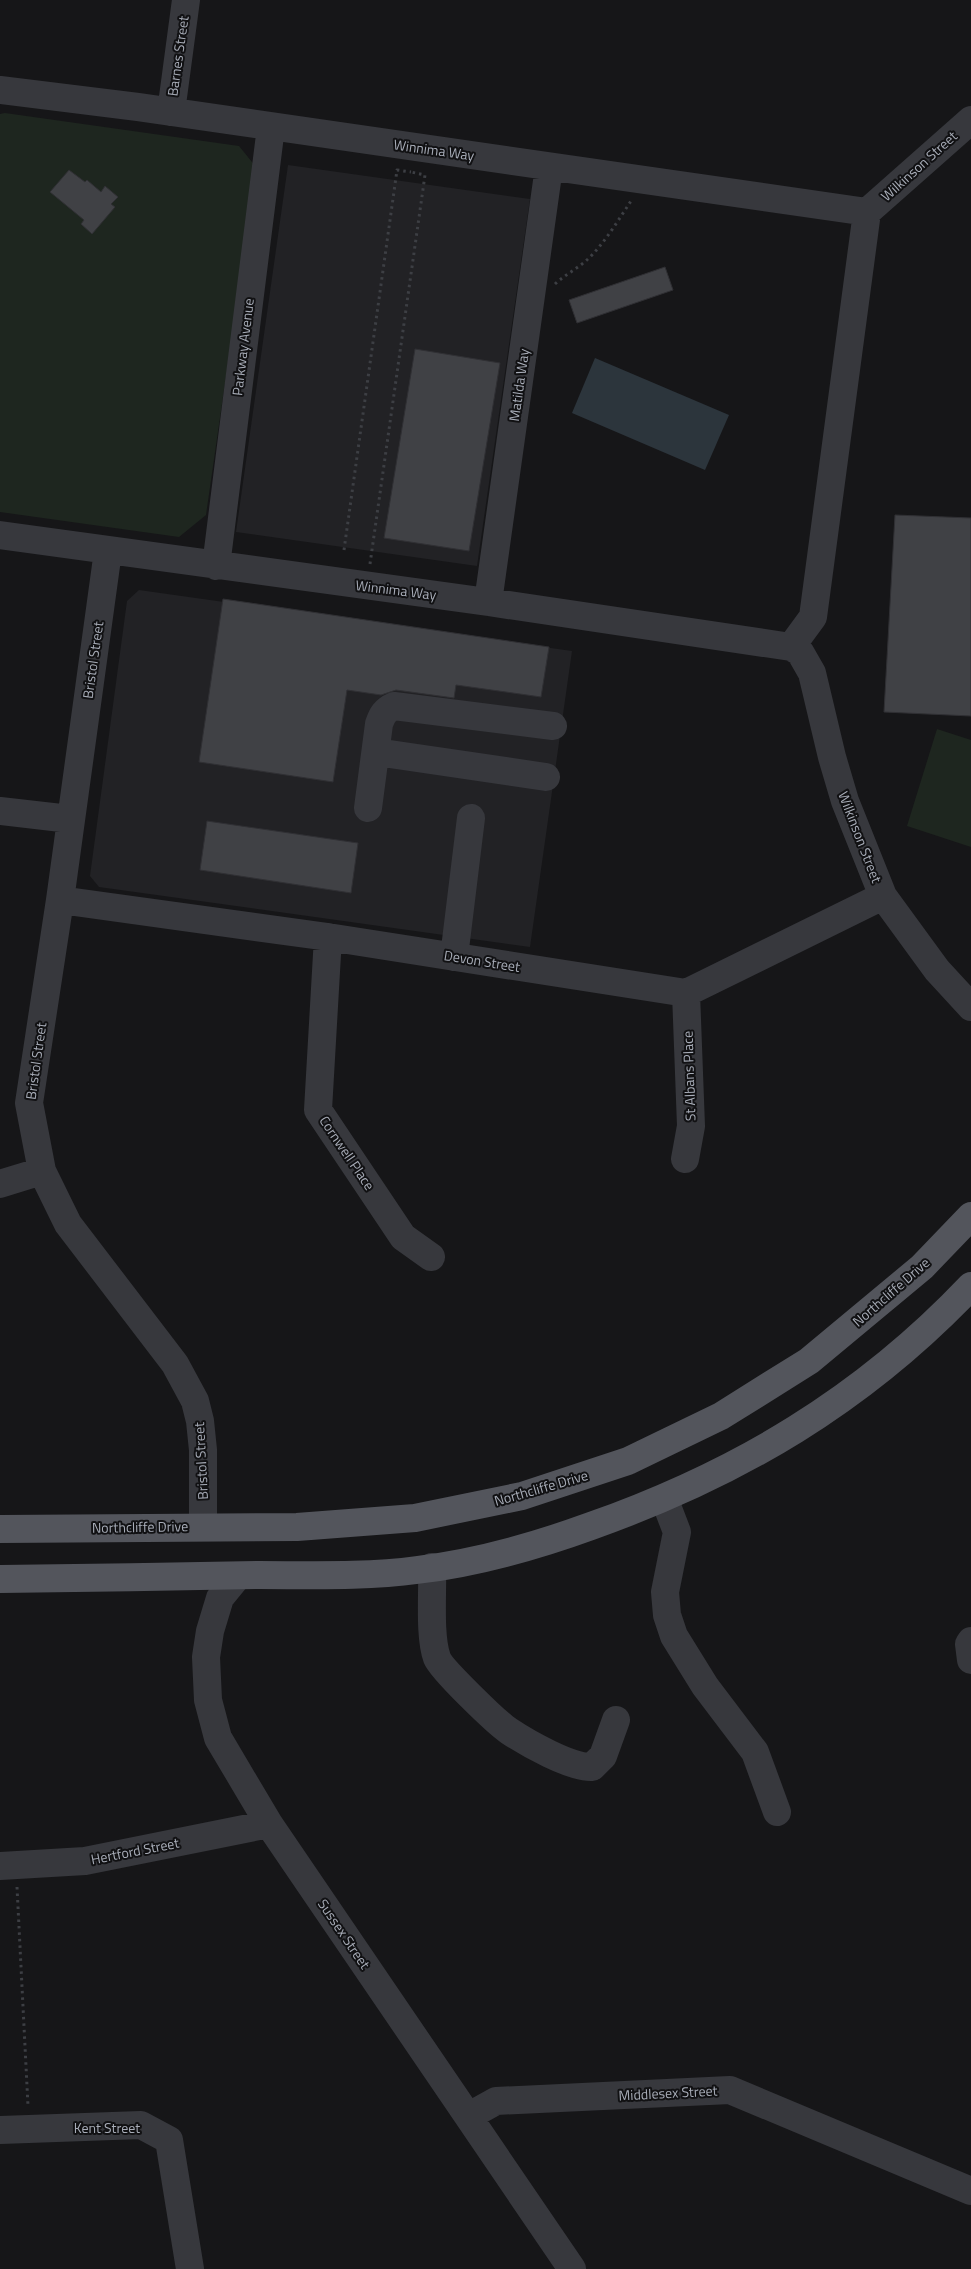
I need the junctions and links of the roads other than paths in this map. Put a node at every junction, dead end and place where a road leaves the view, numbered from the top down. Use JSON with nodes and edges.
{"nodes":[{"id":1,"x":186,"y":0,"type":"edge"},
{"id":2,"x":0,"y":90,"type":"edge"},
{"id":3,"x":171,"y":112,"type":"junction"},
{"id":4,"x":971,"y":120,"type":"edge"},
{"id":5,"x":271,"y":127,"type":"junction"},
{"id":6,"x":549,"y":168,"type":"junction"},
{"id":7,"x":867,"y":212,"type":"junction"},
{"id":8,"x":0,"y":535,"type":"edge"},
{"id":9,"x":108,"y":551,"type":"junction"},
{"id":10,"x":216,"y":566,"type":"junction"},
{"id":11,"x":488,"y":602,"type":"junction"},
{"id":12,"x":791,"y":647,"type":"junction"},
{"id":13,"x":553,"y":726,"type":"dead end"},
{"id":14,"x":376,"y":752,"type":"junction"},
{"id":15,"x":546,"y":777,"type":"dead end"},
{"id":16,"x":368,"y":808,"type":"dead end"},
{"id":17,"x":0,"y":811,"type":"edge"},
{"id":18,"x":471,"y":818,"type":"dead end"},
{"id":19,"x":70,"y":819,"type":"junction"},
{"id":20,"x":883,"y":896,"type":"junction"},
{"id":21,"x":60,"y":900,"type":"junction"},
{"id":22,"x":328,"y":938,"type":"junction"},
{"id":23,"x":454,"y":957,"type":"junction"},
{"id":24,"x":686,"y":993,"type":"junction"},
{"id":25,"x":971,"y":1007,"type":"edge"},
{"id":26,"x":686,"y":1159,"type":"dead end"},
{"id":27,"x":42,"y":1172,"type":"junction"},
{"id":28,"x":0,"y":1184,"type":"edge"},
{"id":29,"x":971,"y":1216,"type":"edge"},
{"id":30,"x":431,"y":1257,"type":"dead end"},
{"id":31,"x":971,"y":1286,"type":"edge"},
{"id":32,"x":664,"y":1498,"type":"junction"},
{"id":33,"x":203,"y":1526,"type":"junction"},
{"id":34,"x":0,"y":1528,"type":"edge"},
{"id":35,"x":432,"y":1567,"type":"junction"},
{"id":36,"x":238,"y":1576,"type":"junction"},
{"id":37,"x":0,"y":1578,"type":"edge"},
{"id":38,"x":971,"y":1641,"type":"edge"},
{"id":39,"x":971,"y":1660,"type":"edge"},
{"id":40,"x":616,"y":1720,"type":"dead end"},
{"id":41,"x":777,"y":1812,"type":"dead end"},
{"id":42,"x":269,"y":1824,"type":"junction"},
{"id":43,"x":8,"y":1866,"type":"edge"},
{"id":44,"x":469,"y":2116,"type":"junction"},
{"id":45,"x":0,"y":2130,"type":"edge"},
{"id":46,"x":971,"y":2191,"type":"edge"},
{"id":47,"x":563,"y":2266,"type":"edge"},
{"id":48,"x":190,"y":2269,"type":"edge"}],
"edges":[{"from":1,"to":3,"type":"street","name":"Barnes Street"},
{"from":2,"to":3,"type":"street","name":"Winnima Way"},
{"from":3,"to":5,"type":"street","name":"Winnima Way"},
{"from":4,"to":7,"type":"street","name":"Wilkinson Street"},
{"from":5,"to":6,"type":"street","name":"Winnima Way"},
{"from":5,"to":10,"type":"street","name":"Parkway Avenue"},
{"from":6,"to":7,"type":"street","name":"Winnima Way"},
{"from":6,"to":11,"type":"street","name":"Matilda Way"},
{"from":7,"to":12,"type":"street"},
{"from":8,"to":9,"type":"street","name":"Winnima Way"},
{"from":9,"to":10,"type":"street","name":"Winnima Way"},
{"from":9,"to":19,"type":"street","name":"Bristol Street"},
{"from":10,"to":11,"type":"street","name":"Winnima Way"},
{"from":11,"to":12,"type":"street","name":"Winnima Way"},
{"from":12,"to":20,"type":"street","name":"Wilkinson Street"},
{"from":13,"to":14,"type":"street"},
{"from":14,"to":15,"type":"street"},
{"from":14,"to":16,"type":"street"},
{"from":17,"to":19,"type":"street"},
{"from":18,"to":23,"type":"street"},
{"from":19,"to":21,"type":"street","name":"Bristol Street"},
{"from":20,"to":24,"type":"street"},
{"from":20,"to":25,"type":"street","name":"Wilkinson Street"},
{"from":21,"to":22,"type":"street","name":"Devon Street"},
{"from":21,"to":27,"type":"street","name":"Bristol Street"},
{"from":22,"to":23,"type":"street","name":"Devon Street"},
{"from":22,"to":30,"type":"street","name":"Cornwell Place"},
{"from":23,"to":24,"type":"street","name":"Devon Street"},
{"from":24,"to":26,"type":"street","name":"St Albans Place"},
{"from":27,"to":28,"type":"street"},
{"from":27,"to":33,"type":"street","name":"Bristol Street"},
{"from":29,"to":33,"type":"main road","name":"Northcliffe Drive"},
{"from":31,"to":32,"type":"main road"},
{"from":32,"to":35,"type":"main road"},
{"from":32,"to":41,"type":"street"},
{"from":33,"to":34,"type":"main road","name":"Northcliffe Drive"},
{"from":35,"to":36,"type":"main road"},
{"from":35,"to":40,"type":"street"},
{"from":36,"to":37,"type":"main road"},
{"from":36,"to":42,"type":"street","name":"Sussex Street"},
{"from":38,"to":39,"type":"street"},
{"from":42,"to":43,"type":"street","name":"Hertford Street"},
{"from":42,"to":44,"type":"street","name":"Sussex Street"},
{"from":44,"to":46,"type":"street","name":"Middlesex Street"},
{"from":44,"to":47,"type":"street","name":"Sussex Street"},
{"from":45,"to":48,"type":"street","name":"Kent Street"}]}
